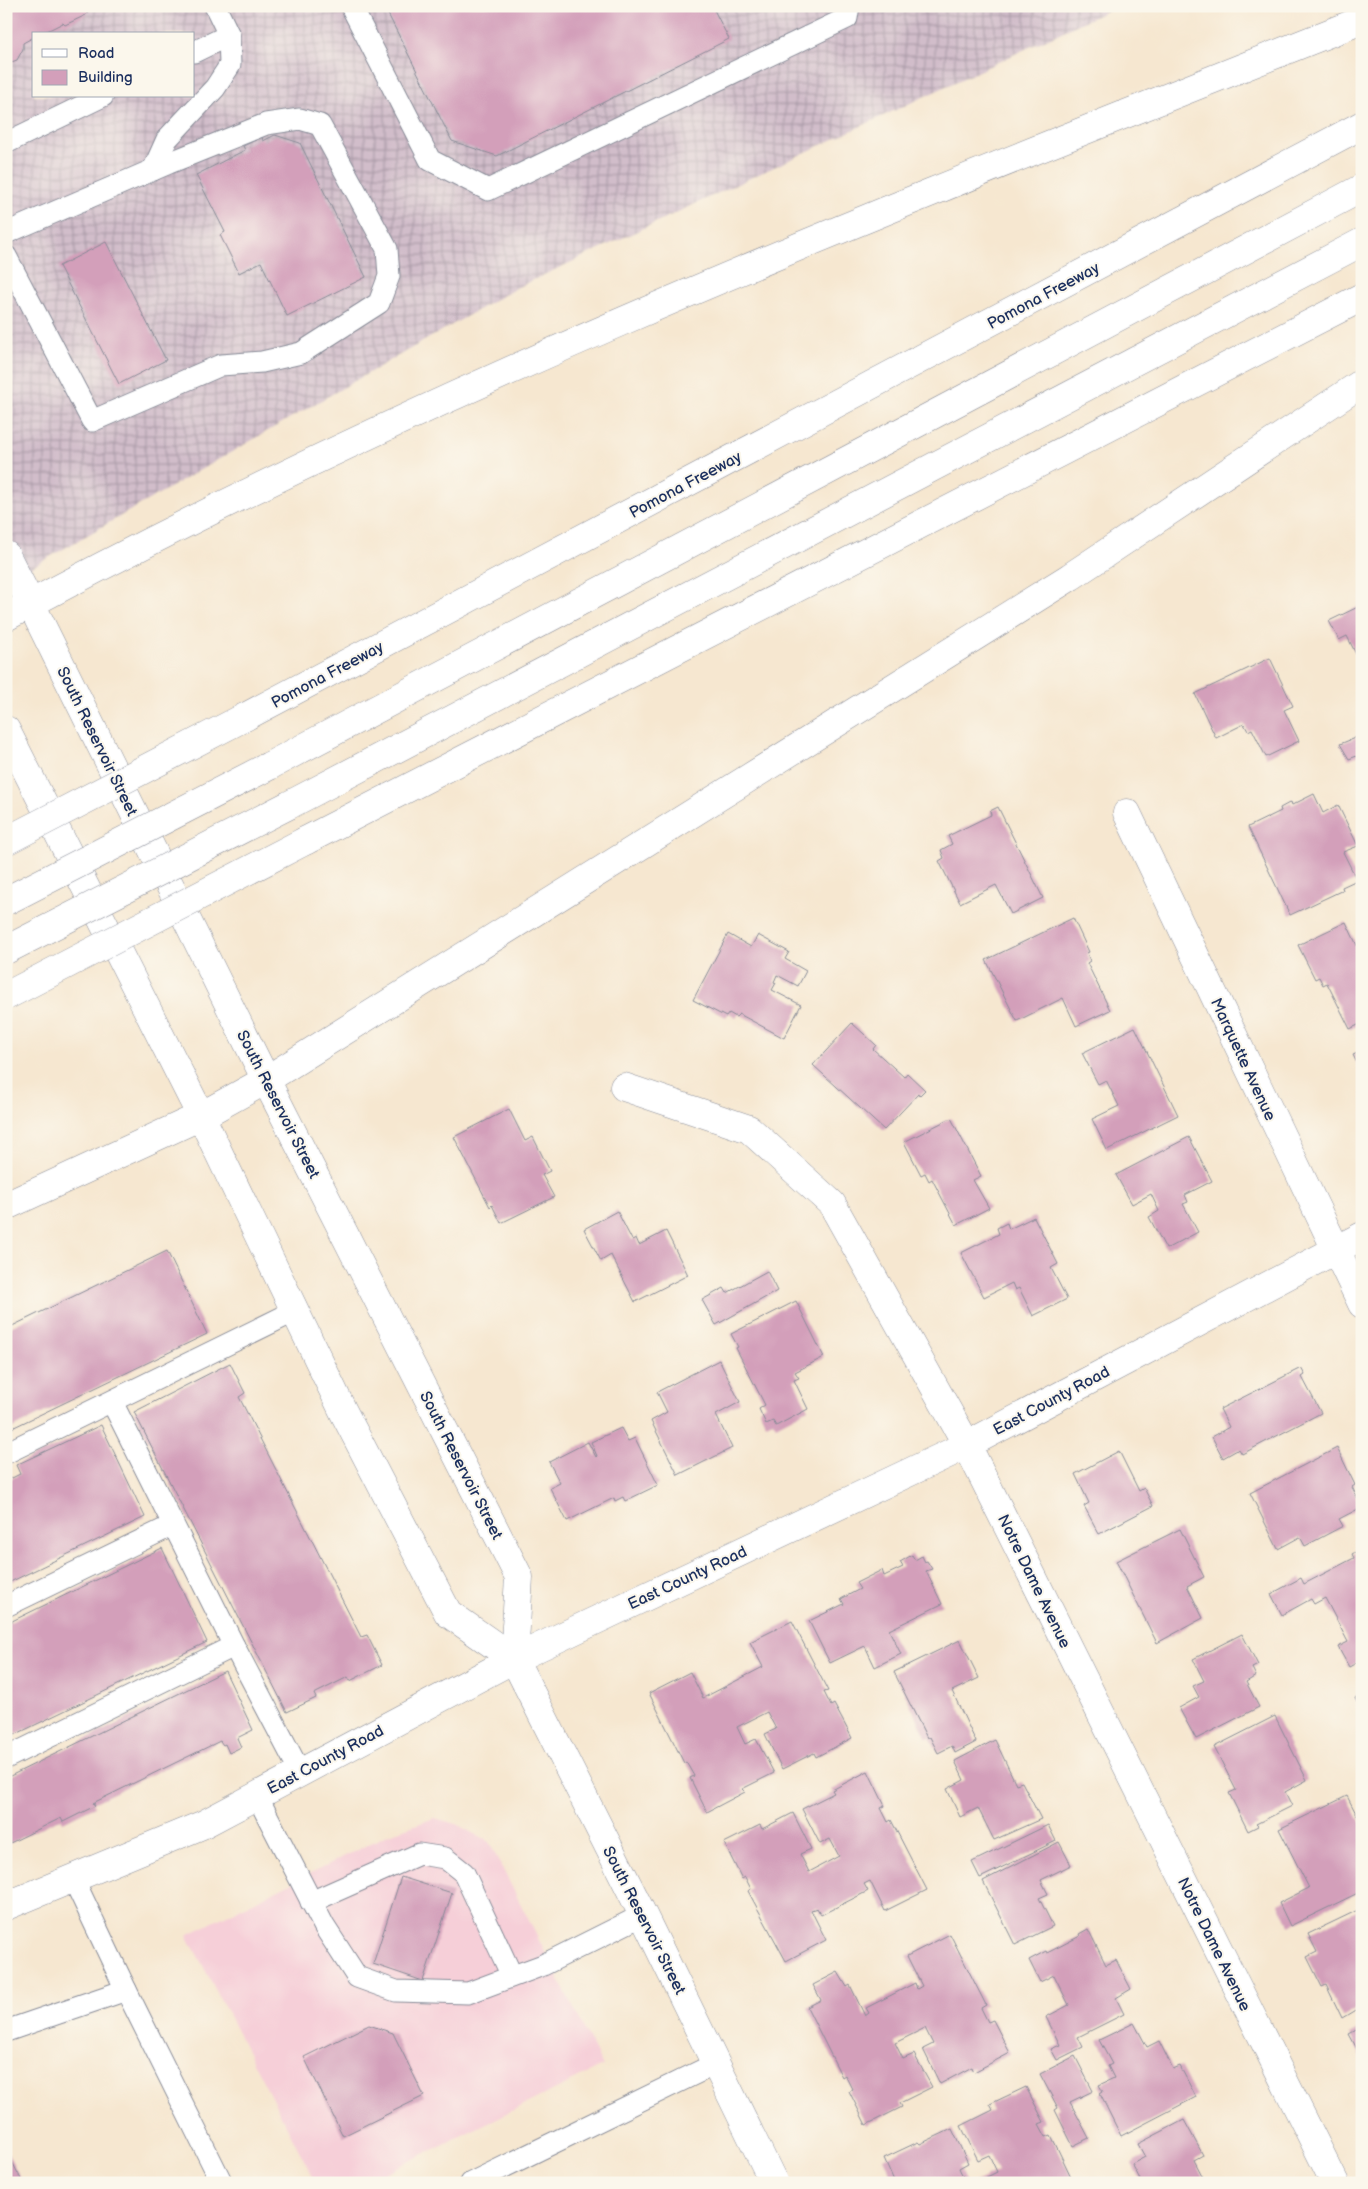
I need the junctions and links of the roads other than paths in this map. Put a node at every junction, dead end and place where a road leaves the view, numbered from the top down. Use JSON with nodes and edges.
{"nodes":[{"id":1,"x":215,"y":6,"type":"edge"},
{"id":2,"x":351,"y":6,"type":"edge"},
{"id":3,"x":849,"y":6,"type":"edge"},
{"id":4,"x":1362,"y":20,"type":"edge"},
{"id":5,"x":229,"y":35,"type":"junction"},
{"id":6,"x":195,"y":52,"type":"edge"},
{"id":7,"x":99,"y":98,"type":"edge"},
{"id":8,"x":1362,"y":125,"type":"edge"},
{"id":9,"x":6,"y":143,"type":"edge"},
{"id":10,"x":153,"y":170,"type":"junction"},
{"id":11,"x":1362,"y":188,"type":"edge"},
{"id":12,"x":6,"y":233,"type":"edge"},
{"id":13,"x":1362,"y":242,"type":"edge"},
{"id":14,"x":6,"y":256,"type":"edge"},
{"id":15,"x":1362,"y":297,"type":"edge"},
{"id":16,"x":1362,"y":383,"type":"edge"},
{"id":17,"x":6,"y":555,"type":"edge"},
{"id":18,"x":31,"y":604,"type":"junction"},
{"id":19,"x":6,"y":617,"type":"edge"},
{"id":20,"x":6,"y":730,"type":"edge"},
{"id":21,"x":1127,"y":813,"type":"dead end"},
{"id":22,"x":6,"y":841,"type":"edge"},
{"id":23,"x":6,"y":901,"type":"edge"},
{"id":24,"x":6,"y":950,"type":"edge"},
{"id":25,"x":6,"y":996,"type":"edge"},
{"id":26,"x":266,"y":1080,"type":"junction"},
{"id":27,"x":624,"y":1086,"type":"dead end"},
{"id":28,"x":201,"y":1116,"type":"junction"},
{"id":29,"x":6,"y":1206,"type":"edge"},
{"id":30,"x":1362,"y":1236,"type":"edge"},
{"id":31,"x":1335,"y":1250,"type":"junction"},
{"id":32,"x":1362,"y":1304,"type":"edge"},
{"id":33,"x":295,"y":1312,"type":"junction"},
{"id":34,"x":112,"y":1402,"type":"junction"},
{"id":35,"x":967,"y":1445,"type":"junction"},
{"id":36,"x":6,"y":1453,"type":"edge"},
{"id":37,"x":172,"y":1525,"type":"junction"},
{"id":38,"x":6,"y":1606,"type":"edge"},
{"id":39,"x":234,"y":1646,"type":"junction"},
{"id":40,"x":514,"y":1659,"type":"junction"},
{"id":41,"x":6,"y":1758,"type":"edge"},
{"id":42,"x":300,"y":1772,"type":"junction"},
{"id":43,"x":257,"y":1796,"type":"junction"},
{"id":44,"x":73,"y":1878,"type":"junction"},
{"id":45,"x":311,"y":1902,"type":"junction"},
{"id":46,"x":6,"y":1906,"type":"edge"},
{"id":47,"x":643,"y":1915,"type":"junction"},
{"id":48,"x":512,"y":1976,"type":"junction"},
{"id":49,"x":126,"y":1990,"type":"junction"},
{"id":50,"x":6,"y":2031,"type":"edge"},
{"id":51,"x":717,"y":2063,"type":"junction"},
{"id":52,"x":222,"y":2183,"type":"edge"},
{"id":53,"x":471,"y":2183,"type":"edge"},
{"id":54,"x":774,"y":2183,"type":"edge"},
{"id":55,"x":1334,"y":2183,"type":"edge"}],
"edges":[{"from":1,"to":5,"type":"lane"},
{"from":2,"to":3,"type":"lane"},
{"from":4,"to":18,"type":"main road"},
{"from":5,"to":6,"type":"lane"},
{"from":5,"to":10,"type":"lane"},
{"from":7,"to":9,"type":"lane"},
{"from":8,"to":22,"type":"main road","name":"Pomona Freeway","bridge":true},
{"from":10,"to":12,"type":"lane"},
{"from":10,"to":14,"type":"lane"},
{"from":11,"to":23,"type":"main road","bridge":true},
{"from":13,"to":24,"type":"main road","bridge":true},
{"from":15,"to":25,"type":"main road","bridge":true},
{"from":16,"to":26,"type":"main road"},
{"from":17,"to":18,"type":"main road","name":"South Reservoir Street"},
{"from":18,"to":19,"type":"main road"},
{"from":18,"to":26,"type":"main road","name":"South Reservoir Street"},
{"from":20,"to":28,"type":"main road","name":"South Reservoir Street"},
{"from":21,"to":31,"type":"main road","name":"Marquette Avenue"},
{"from":26,"to":28,"type":"main road"},
{"from":26,"to":40,"type":"main road","name":"South Reservoir Street"},
{"from":27,"to":35,"type":"main road","name":"Notre Dame Avenue"},
{"from":28,"to":29,"type":"main road"},
{"from":28,"to":33,"type":"main road","name":"South Reservoir Street"},
{"from":30,"to":31,"type":"main road","name":"East County Road"},
{"from":31,"to":32,"type":"main road","name":"Marquette Avenue"},
{"from":31,"to":35,"type":"main road","name":"East County Road"},
{"from":33,"to":34,"type":"lane"},
{"from":33,"to":40,"type":"main road","name":"South Reservoir Street"},
{"from":34,"to":36,"type":"lane"},
{"from":34,"to":37,"type":"lane"},
{"from":35,"to":40,"type":"main road","name":"East County Road"},
{"from":35,"to":55,"type":"main road","name":"Notre Dame Avenue"},
{"from":37,"to":38,"type":"lane"},
{"from":37,"to":39,"type":"lane"},
{"from":39,"to":41,"type":"lane"},
{"from":39,"to":42,"type":"lane"},
{"from":40,"to":42,"type":"main road","name":"East County Road"},
{"from":40,"to":47,"type":"main road","name":"South Reservoir Street"},
{"from":42,"to":43,"type":"main road","name":"East County Road"},
{"from":43,"to":44,"type":"main road","name":"East County Road"},
{"from":43,"to":45,"type":"lane"},
{"from":44,"to":46,"type":"main road","name":"East County Road"},
{"from":44,"to":49,"type":"lane"},
{"from":45,"to":48,"type":"lane"},
{"from":45,"to":48,"type":"lane"},
{"from":47,"to":48,"type":"lane"},
{"from":47,"to":51,"type":"main road","name":"South Reservoir Street"},
{"from":49,"to":50,"type":"lane"},
{"from":49,"to":52,"type":"lane"},
{"from":51,"to":53,"type":"lane"},
{"from":51,"to":54,"type":"main road","name":"South Reservoir Street"}]}
